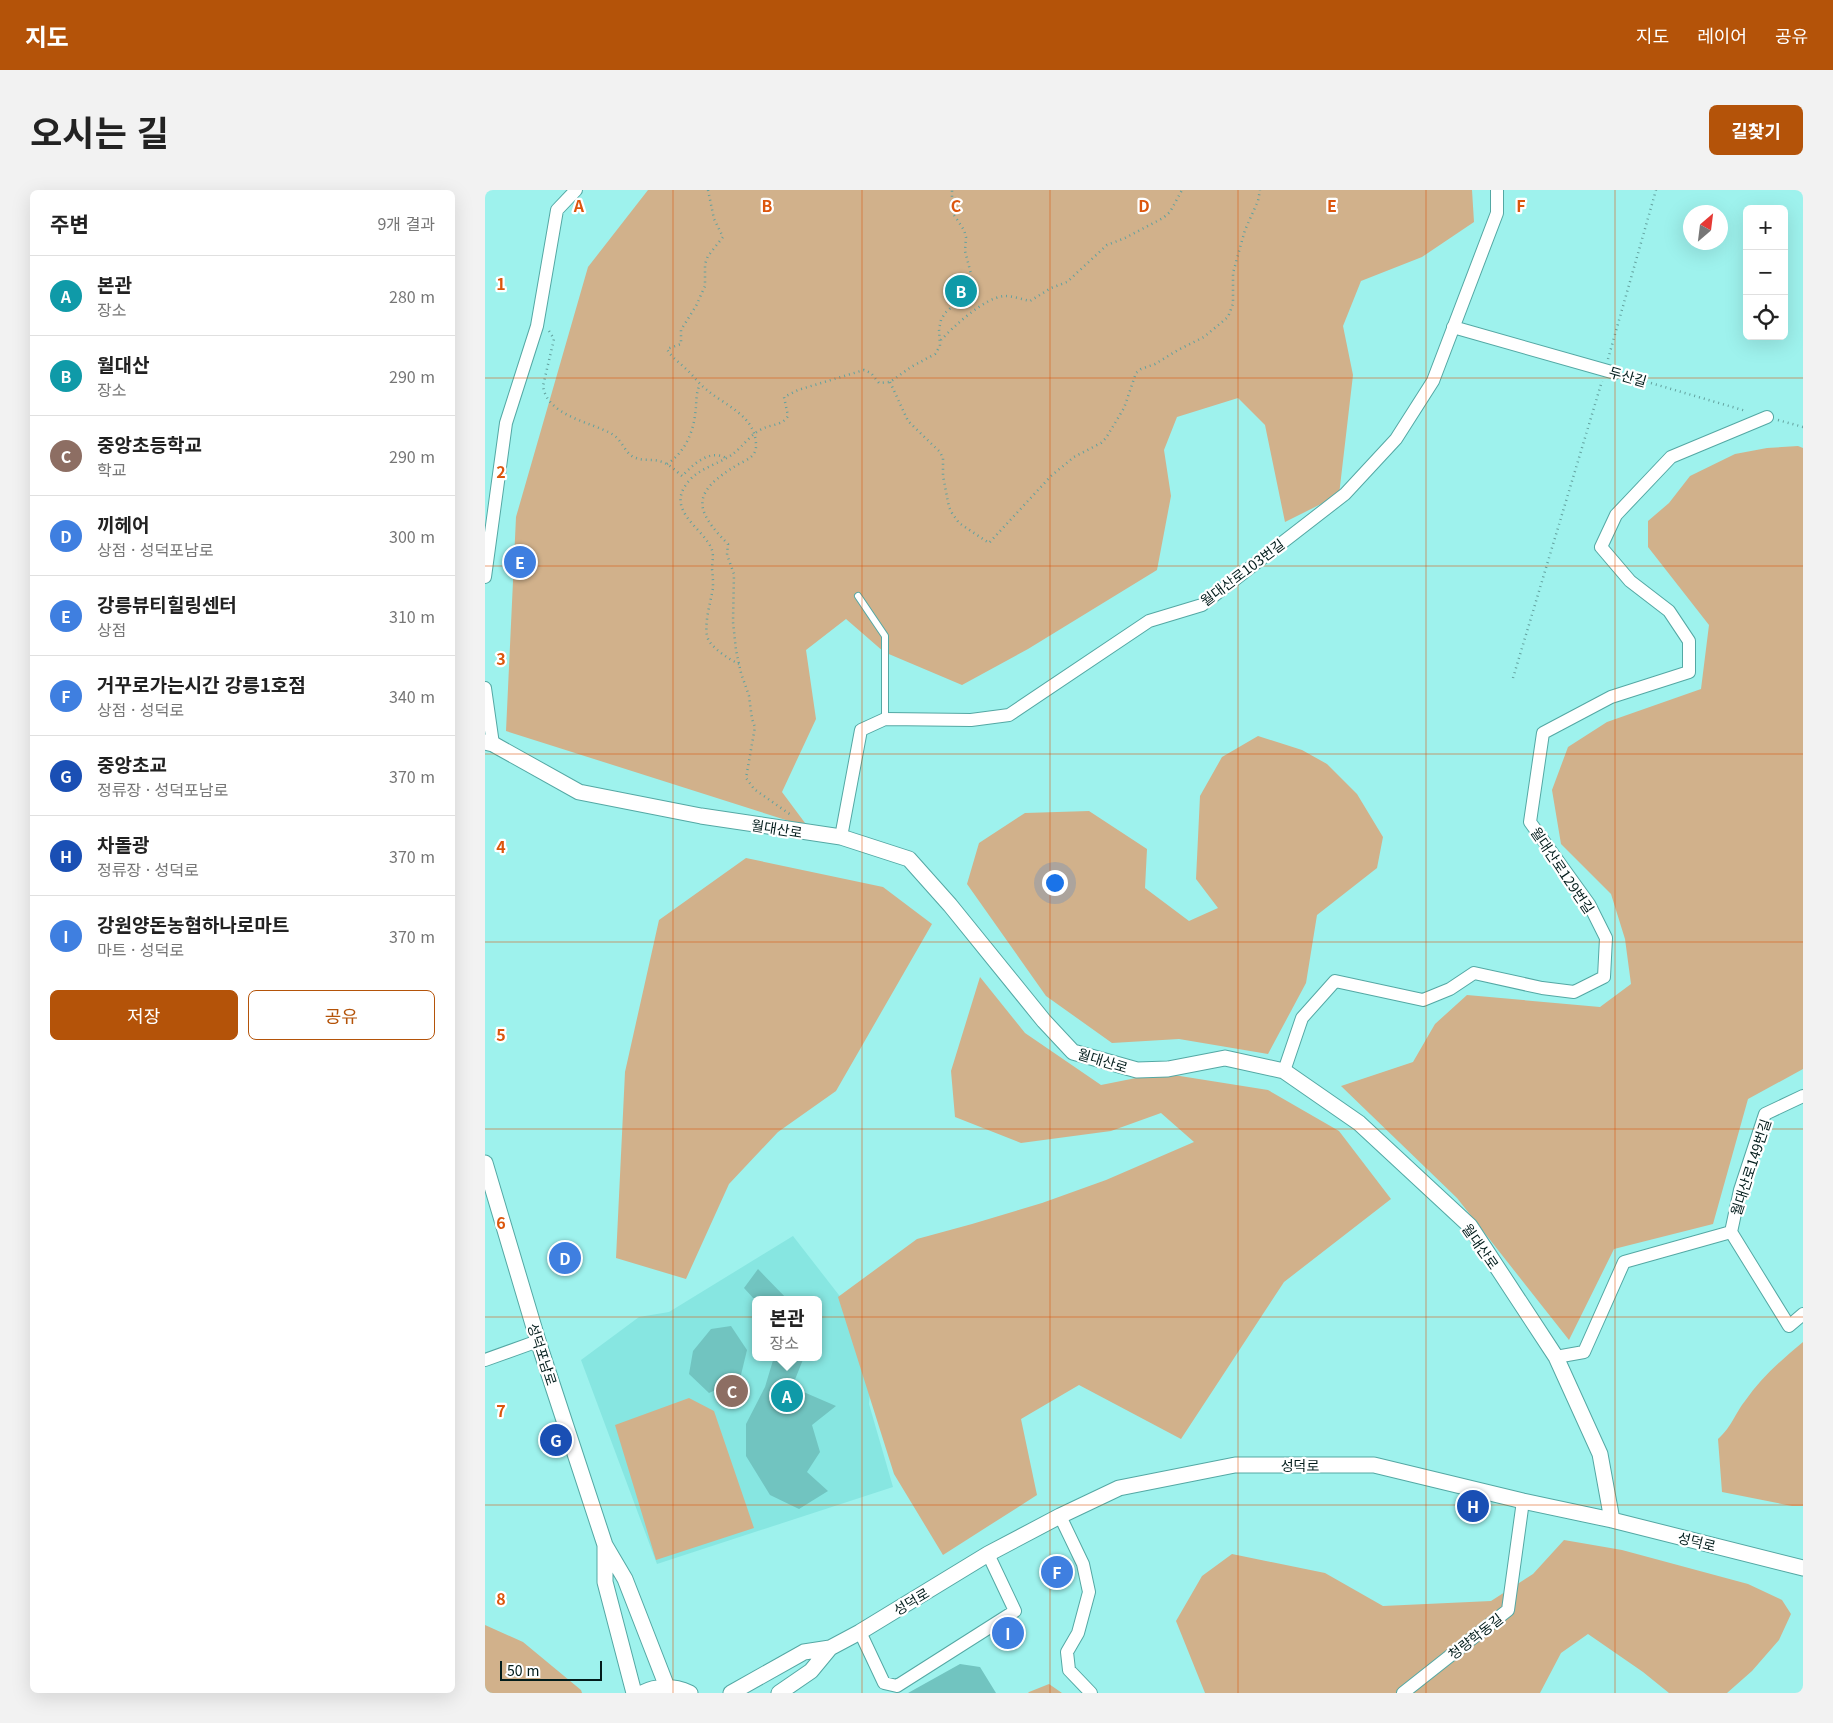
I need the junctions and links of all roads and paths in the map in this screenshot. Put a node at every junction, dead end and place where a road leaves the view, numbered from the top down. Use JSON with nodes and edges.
{"nodes":[{"id":1,"x":576,"y":190,"type":"edge"},
{"id":2,"x":708,"y":190,"type":"edge"},
{"id":3,"x":952,"y":190,"type":"edge"},
{"id":4,"x":1182,"y":190,"type":"edge"},
{"id":5,"x":1260,"y":190,"type":"edge"},
{"id":6,"x":1497,"y":190,"type":"edge"},
{"id":7,"x":1656,"y":190,"type":"edge"},
{"id":8,"x":539,"y":315,"type":"junction"},
{"id":9,"x":1453,"y":327,"type":"junction"},
{"id":10,"x":941,"y":340,"type":"junction"},
{"id":11,"x":1610,"y":371,"type":"junction"},
{"id":12,"x":890,"y":382,"type":"junction"},
{"id":13,"x":700,"y":384,"type":"junction"},
{"id":14,"x":1767,"y":417,"type":"junction"},
{"id":15,"x":1803,"y":427,"type":"edge"},
{"id":16,"x":755,"y":433,"type":"junction"},
{"id":17,"x":726,"y":458,"type":"junction"},
{"id":18,"x":667,"y":464,"type":"junction"},
{"id":19,"x":485,"y":577,"type":"edge"},
{"id":20,"x":858,"y":596,"type":"dead end"},
{"id":21,"x":739,"y":664,"type":"junction"},
{"id":22,"x":1513,"y":678,"type":"dead end"},
{"id":23,"x":485,"y":688,"type":"edge"},
{"id":24,"x":885,"y":719,"type":"junction"},
{"id":25,"x":489,"y":743,"type":"edge"},
{"id":26,"x":806,"y":832,"type":"junction"},
{"id":27,"x":841,"y":837,"type":"junction"},
{"id":28,"x":1284,"y":1071,"type":"junction"},
{"id":29,"x":1803,"y":1096,"type":"edge"},
{"id":30,"x":485,"y":1162,"type":"edge"},
{"id":31,"x":1731,"y":1232,"type":"junction"},
{"id":32,"x":1803,"y":1314,"type":"edge"},
{"id":33,"x":538,"y":1341,"type":"junction"},
{"id":34,"x":1556,"y":1357,"type":"junction"},
{"id":35,"x":485,"y":1360,"type":"edge"},
{"id":36,"x":1523,"y":1501,"type":"junction"},
{"id":37,"x":1060,"y":1516,"type":"junction"},
{"id":38,"x":1612,"y":1520,"type":"junction"},
{"id":39,"x":605,"y":1545,"type":"junction"},
{"id":40,"x":989,"y":1554,"type":"junction"},
{"id":41,"x":1803,"y":1568,"type":"edge"},
{"id":42,"x":860,"y":1632,"type":"junction"},
{"id":43,"x":830,"y":1648,"type":"junction"},
{"id":44,"x":667,"y":1687,"type":"junction"},
{"id":45,"x":892,"y":1690,"type":"edge"},
{"id":46,"x":634,"y":1693,"type":"edge"},
{"id":47,"x":642,"y":1693,"type":"edge"},
{"id":48,"x":690,"y":1693,"type":"edge"},
{"id":49,"x":731,"y":1693,"type":"edge"},
{"id":50,"x":779,"y":1693,"type":"edge"},
{"id":51,"x":1091,"y":1693,"type":"edge"},
{"id":52,"x":1403,"y":1693,"type":"edge"}],
"edges":[{"from":1,"to":8,"type":"street"},
{"from":2,"to":13,"type":"path"},
{"from":3,"to":10,"type":"path"},
{"from":4,"to":10,"type":"path"},
{"from":5,"to":12,"type":"path"},
{"from":6,"to":9,"type":"street","name":"월대산로103번길"},
{"from":7,"to":11,"type":"path"},
{"from":8,"to":18,"type":"path"},
{"from":8,"to":19,"type":"street"},
{"from":9,"to":11,"type":"street","name":"두산길"},
{"from":9,"to":24,"type":"street","name":"월대산로103번길"},
{"from":10,"to":12,"type":"path"},
{"from":11,"to":14,"type":"path","name":"두산길"},
{"from":11,"to":22,"type":"path"},
{"from":12,"to":16,"type":"path"},
{"from":13,"to":16,"type":"path"},
{"from":13,"to":18,"type":"path"},
{"from":14,"to":15,"type":"path","name":"두산길"},
{"from":14,"to":28,"type":"street","name":"월대산로129번길"},
{"from":16,"to":17,"type":"path"},
{"from":16,"to":21,"type":"path"},
{"from":17,"to":18,"type":"path"},
{"from":17,"to":21,"type":"path"},
{"from":20,"to":24,"type":"lane"},
{"from":21,"to":26,"type":"path"},
{"from":23,"to":25,"type":"street"},
{"from":24,"to":27,"type":"street","name":"월대산로103번길"},
{"from":25,"to":26,"type":"street","name":"월대산로"},
{"from":26,"to":27,"type":"street","name":"월대산로"},
{"from":27,"to":28,"type":"street","name":"월대산로"},
{"from":28,"to":34,"type":"street","name":"월대산로"},
{"from":29,"to":31,"type":"street","name":"월대산로149번길"},
{"from":30,"to":33,"type":"street","name":"성덕포남로"},
{"from":31,"to":32,"type":"street"},
{"from":31,"to":34,"type":"street","name":"월대산로149번길"},
{"from":33,"to":35,"type":"street"},
{"from":33,"to":39,"type":"street","name":"성덕포남로"},
{"from":34,"to":38,"type":"street","name":"월대산로"},
{"from":36,"to":37,"type":"street","name":"성덕로"},
{"from":36,"to":38,"type":"street","name":"성덕로"},
{"from":36,"to":52,"type":"street","name":"청량학동길"},
{"from":37,"to":40,"type":"street","name":"성덕로"},
{"from":37,"to":51,"type":"street"},
{"from":38,"to":41,"type":"street","name":"성덕로"},
{"from":39,"to":44,"type":"street"},
{"from":39,"to":46,"type":"street"},
{"from":40,"to":42,"type":"street","name":"성덕로"},
{"from":40,"to":45,"type":"street"},
{"from":42,"to":43,"type":"street","name":"성덕로"},
{"from":42,"to":45,"type":"street"},
{"from":43,"to":49,"type":"street"},
{"from":43,"to":50,"type":"street"},
{"from":44,"to":47,"type":"street"},
{"from":44,"to":48,"type":"street"}]}
